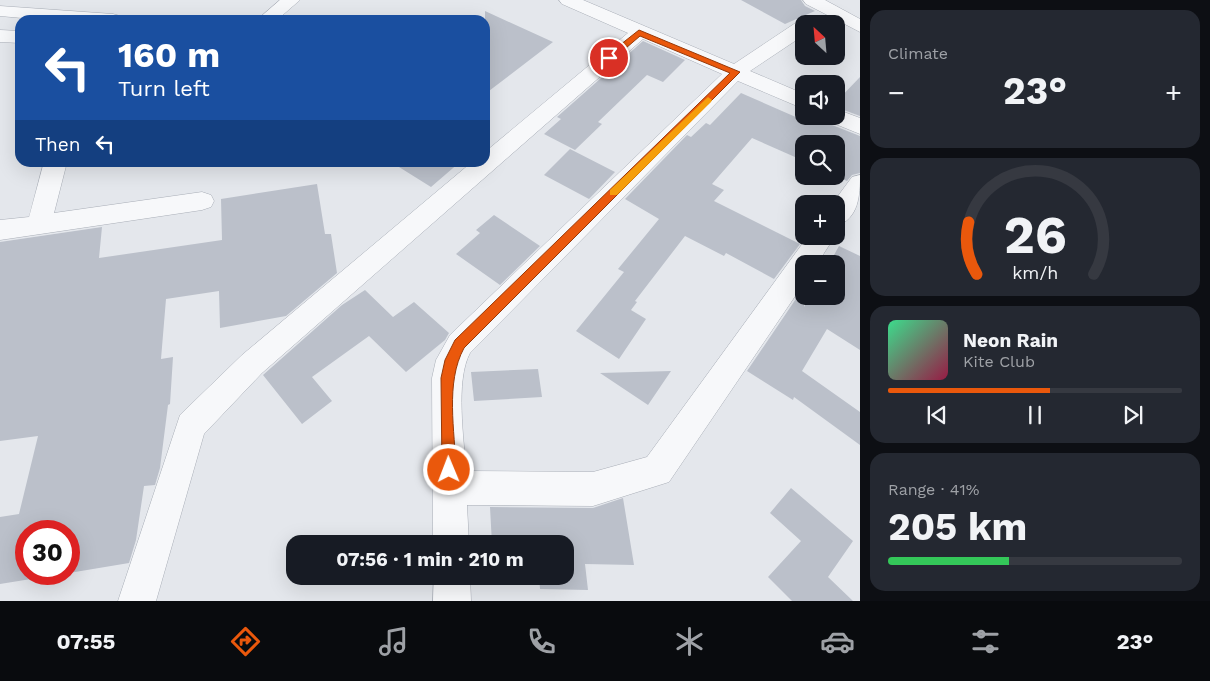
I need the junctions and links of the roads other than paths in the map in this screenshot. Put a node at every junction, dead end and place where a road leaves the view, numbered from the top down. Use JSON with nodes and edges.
{"nodes":[{"id":1,"x":45,"y":0,"type":"edge"},
{"id":2,"x":290,"y":0,"type":"edge"},
{"id":3,"x":568,"y":0,"type":"edge"},
{"id":4,"x":812,"y":0,"type":"edge"},
{"id":5,"x":853,"y":0,"type":"edge"},
{"id":6,"x":118,"y":2,"type":"dead end"},
{"id":7,"x":829,"y":9,"type":"junction"},
{"id":8,"x":0,"y":11,"type":"edge"},
{"id":9,"x":50,"y":15,"type":"edge"},
{"id":10,"x":272,"y":15,"type":"edge"},
{"id":11,"x":821,"y":15,"type":"edge"},
{"id":12,"x":860,"y":26,"type":"edge"},
{"id":13,"x":795,"y":32,"type":"edge"},
{"id":14,"x":639,"y":33,"type":"junction"},
{"id":15,"x":0,"y":36,"type":"edge"},
{"id":16,"x":15,"y":37,"type":"edge"},
{"id":17,"x":736,"y":72,"type":"junction"},
{"id":18,"x":795,"y":98,"type":"edge"},
{"id":19,"x":845,"y":120,"type":"edge"},
{"id":20,"x":860,"y":127,"type":"edge"},
{"id":21,"x":490,"y":160,"type":"edge"},
{"id":22,"x":55,"y":167,"type":"edge"},
{"id":23,"x":482,"y":167,"type":"edge"},
{"id":24,"x":860,"y":183,"type":"edge"},
{"id":25,"x":202,"y":201,"type":"dead end"},
{"id":26,"x":845,"y":204,"type":"edge"},
{"id":27,"x":39,"y":225,"type":"junction"},
{"id":28,"x":0,"y":230,"type":"edge"},
{"id":29,"x":816,"y":245,"type":"edge"},
{"id":30,"x":450,"y":488,"type":"junction"},
{"id":31,"x":451,"y":535,"type":"edge"},
{"id":32,"x":452,"y":585,"type":"edge"},
{"id":33,"x":137,"y":601,"type":"edge"},
{"id":34,"x":452,"y":601,"type":"edge"}],
"edges":[{"from":1,"to":6,"type":"street"},
{"from":2,"to":10,"type":"street"},
{"from":3,"to":14,"type":"street"},
{"from":4,"to":7,"type":"street"},
{"from":5,"to":7,"type":"street"},
{"from":7,"to":11,"type":"street"},
{"from":7,"to":12,"type":"street"},
{"from":8,"to":9,"type":"street"},
{"from":13,"to":17,"type":"street"},
{"from":14,"to":17,"type":"street"},
{"from":14,"to":21,"type":"street"},
{"from":15,"to":16,"type":"street"},
{"from":17,"to":18,"type":"street"},
{"from":17,"to":30,"type":"street"},
{"from":19,"to":20,"type":"street"},
{"from":22,"to":27,"type":"street"},
{"from":23,"to":33,"type":"street"},
{"from":24,"to":26,"type":"street"},
{"from":25,"to":27,"type":"street"},
{"from":27,"to":28,"type":"street"},
{"from":29,"to":30,"type":"street"},
{"from":30,"to":31,"type":"street"},
{"from":32,"to":34,"type":"street"}]}
